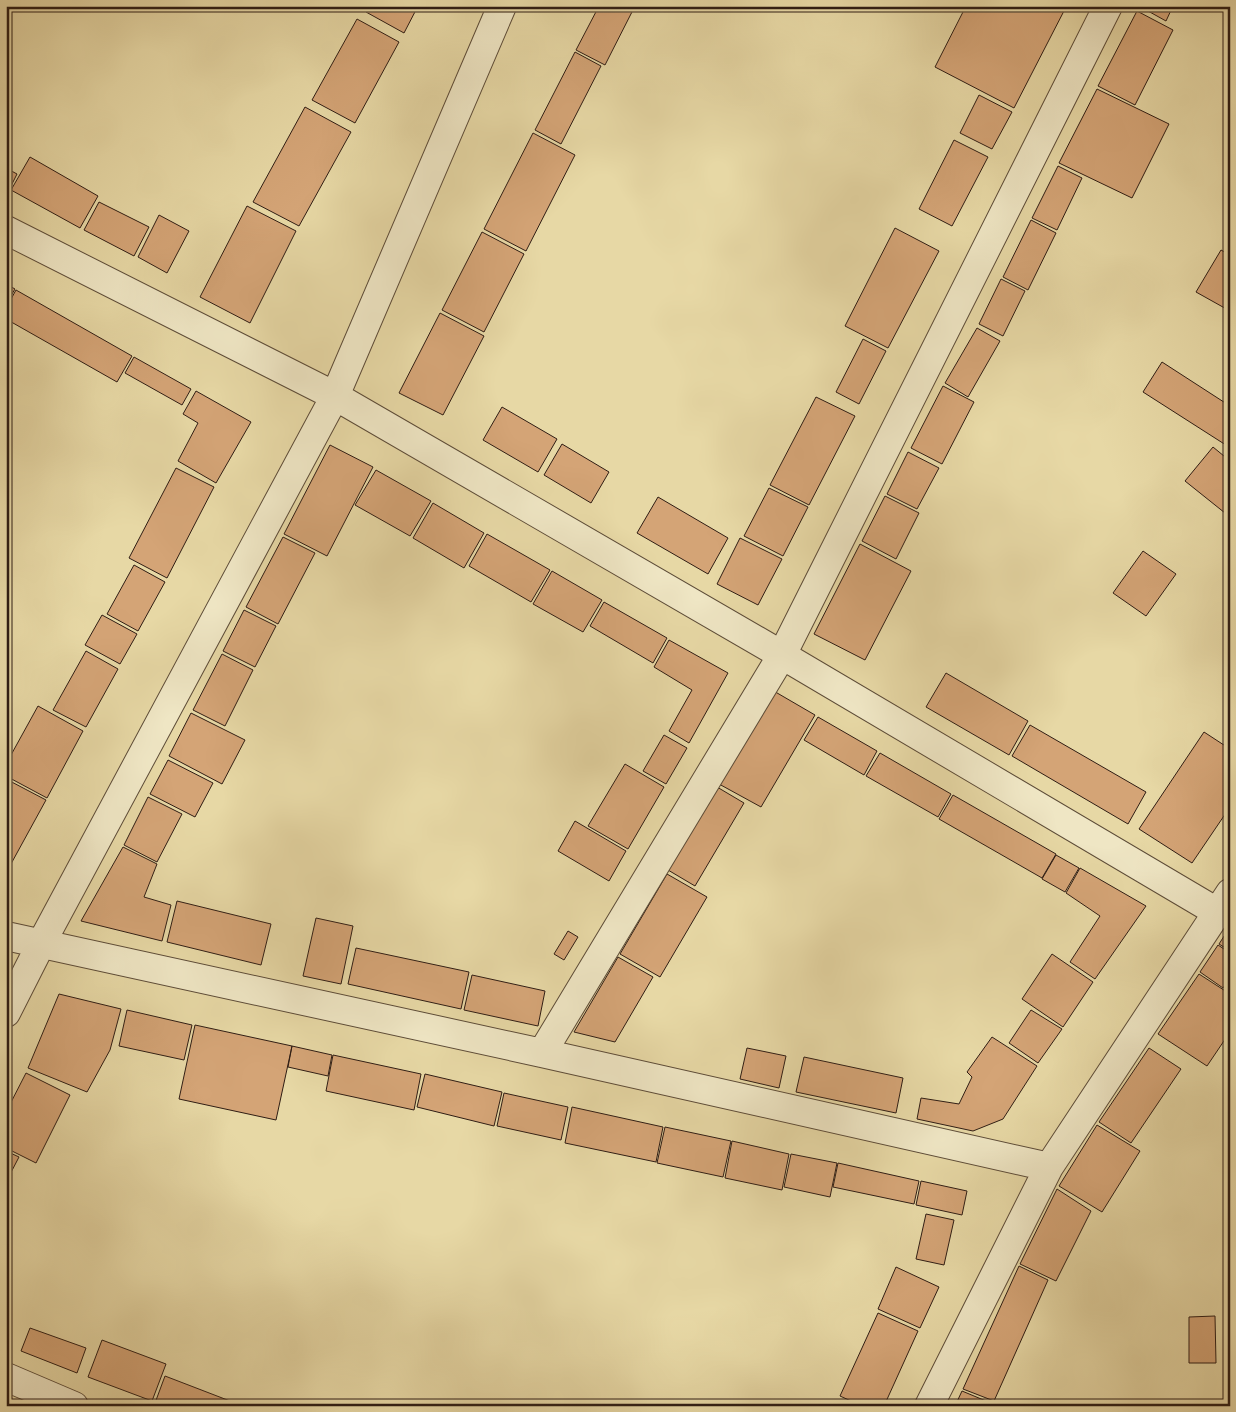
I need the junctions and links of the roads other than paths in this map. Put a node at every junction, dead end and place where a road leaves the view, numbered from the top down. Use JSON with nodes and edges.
{"nodes":[{"id":1,"x":502,"y":6,"type":"edge"},
{"id":2,"x":1108,"y":6,"type":"edge"},
{"id":3,"x":6,"y":230,"type":"edge"},
{"id":4,"x":335,"y":396,"type":"junction"},
{"id":5,"x":782,"y":655,"type":"junction"},
{"id":6,"x":1223,"y":902,"type":"edge"},
{"id":7,"x":6,"y":936,"type":"edge"},
{"id":8,"x":42,"y":942,"type":"junction"},
{"id":9,"x":6,"y":1013,"type":"edge"},
{"id":10,"x":542,"y":1053,"type":"junction"},
{"id":11,"x":1049,"y":1168,"type":"junction"},
{"id":12,"x":6,"y":1377,"type":"edge"},
{"id":13,"x":74,"y":1406,"type":"edge"},
{"id":14,"x":929,"y":1406,"type":"edge"}],
"edges":[{"from":1,"to":4,"type":"street"},
{"from":2,"to":5,"type":"street"},
{"from":3,"to":4,"type":"street"},
{"from":4,"to":5,"type":"street"},
{"from":4,"to":8,"type":"street"},
{"from":5,"to":6,"type":"street"},
{"from":5,"to":10,"type":"street"},
{"from":6,"to":11,"type":"street"},
{"from":7,"to":8,"type":"street"},
{"from":8,"to":9,"type":"street"},
{"from":8,"to":10,"type":"street"},
{"from":10,"to":11,"type":"street"},
{"from":11,"to":14,"type":"street"},
{"from":12,"to":13,"type":"street"}]}
